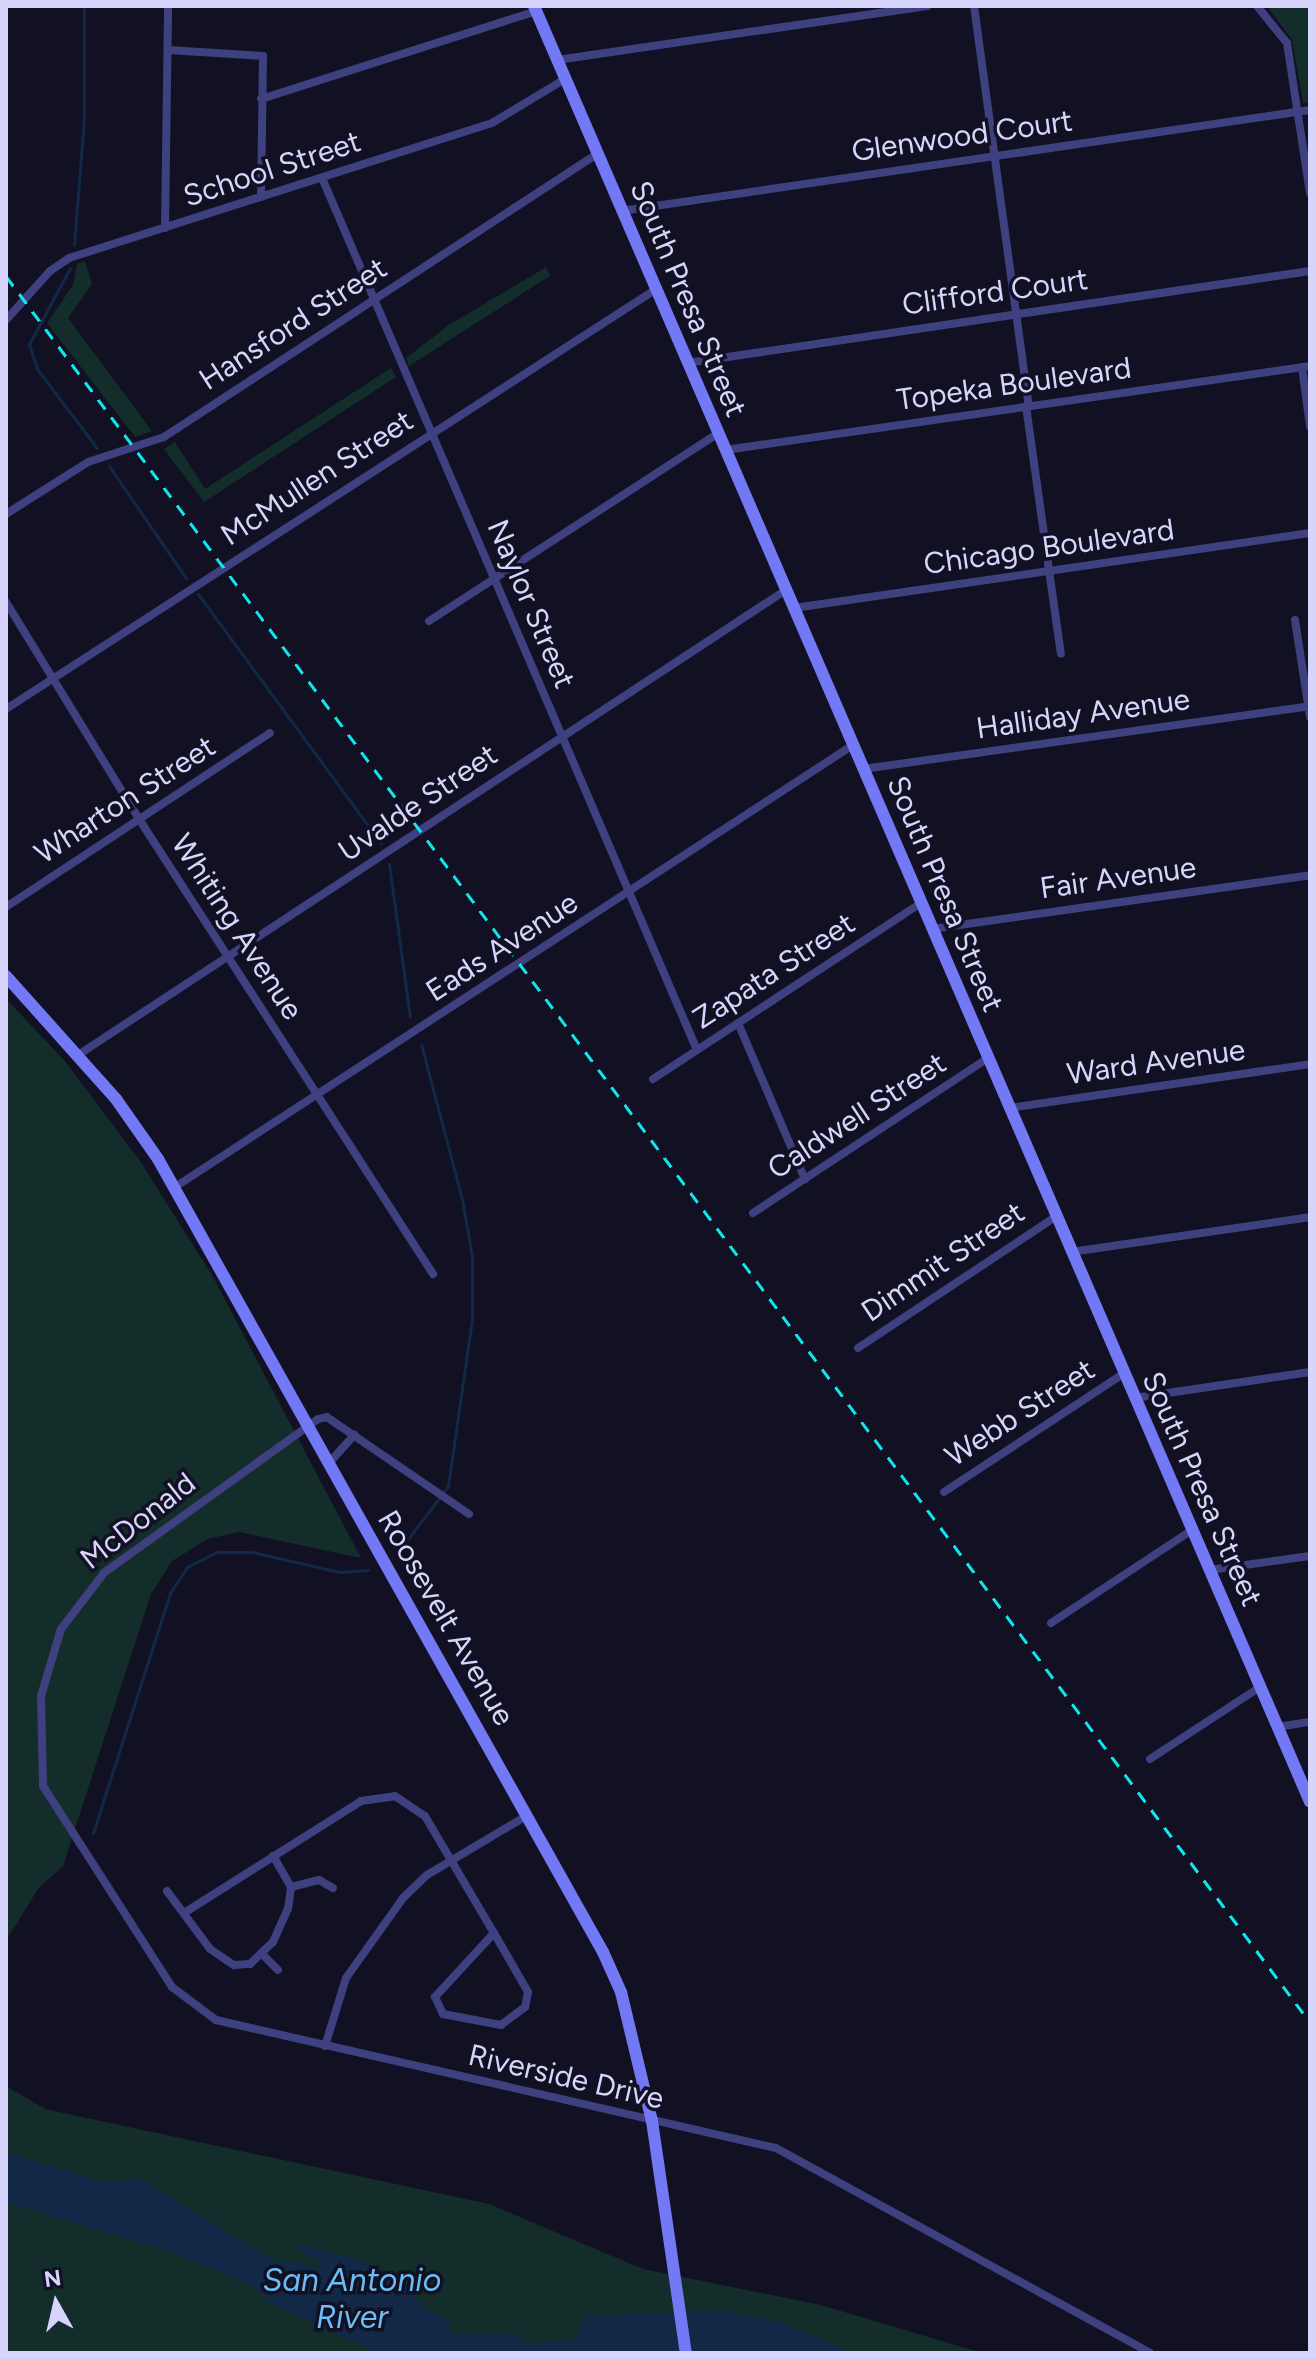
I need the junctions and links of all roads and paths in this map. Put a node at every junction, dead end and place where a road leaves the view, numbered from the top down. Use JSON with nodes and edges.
{"nodes":[{"id":1,"x":168,"y":6,"type":"edge"},
{"id":2,"x":927,"y":6,"type":"edge"},
{"id":3,"x":974,"y":6,"type":"edge"},
{"id":4,"x":1257,"y":6,"type":"edge"},
{"id":5,"x":535,"y":9,"type":"edge"},
{"id":6,"x":168,"y":50,"type":"junction"},
{"id":7,"x":557,"y":60,"type":"junction"},
{"id":8,"x":565,"y":79,"type":"junction"},
{"id":9,"x":261,"y":99,"type":"junction"},
{"id":10,"x":1310,"y":110,"type":"edge"},
{"id":11,"x":1297,"y":112,"type":"junction"},
{"id":12,"x":597,"y":154,"type":"junction"},
{"id":13,"x":995,"y":156,"type":"junction"},
{"id":14,"x":322,"y":178,"type":"junction"},
{"id":15,"x":1310,"y":193,"type":"edge"},
{"id":16,"x":261,"y":197,"type":"junction"},
{"id":17,"x":621,"y":211,"type":"junction"},
{"id":18,"x":165,"y":228,"type":"junction"},
{"id":19,"x":1310,"y":271,"type":"edge"},
{"id":20,"x":655,"y":290,"type":"junction"},
{"id":21,"x":374,"y":300,"type":"junction"},
{"id":22,"x":1017,"y":313,"type":"junction"},
{"id":23,"x":6,"y":320,"type":"edge"},
{"id":24,"x":687,"y":363,"type":"junction"},
{"id":25,"x":1306,"y":366,"type":"edge"},
{"id":26,"x":1028,"y":406,"type":"junction"},
{"id":27,"x":1310,"y":426,"type":"edge"},
{"id":28,"x":718,"y":433,"type":"junction"},
{"id":29,"x":431,"y":434,"type":"junction"},
{"id":30,"x":725,"y":450,"type":"junction"},
{"id":31,"x":6,"y":514,"type":"edge"},
{"id":32,"x":1310,"y":533,"type":"edge"},
{"id":33,"x":1050,"y":571,"type":"junction"},
{"id":34,"x":494,"y":578,"type":"junction"},
{"id":35,"x":786,"y":590,"type":"junction"},
{"id":36,"x":6,"y":602,"type":"edge"},
{"id":37,"x":794,"y":608,"type":"junction"},
{"id":38,"x":1295,"y":620,"type":"dead end"},
{"id":39,"x":429,"y":621,"type":"dead end"},
{"id":40,"x":1061,"y":654,"type":"dead end"},
{"id":41,"x":51,"y":679,"type":"junction"},
{"id":42,"x":1309,"y":706,"type":"edge"},
{"id":43,"x":6,"y":709,"type":"edge"},
{"id":44,"x":1310,"y":717,"type":"edge"},
{"id":45,"x":270,"y":733,"type":"dead end"},
{"id":46,"x":561,"y":736,"type":"junction"},
{"id":47,"x":853,"y":745,"type":"junction"},
{"id":48,"x":863,"y":769,"type":"junction"},
{"id":49,"x":139,"y":819,"type":"junction"},
{"id":50,"x":1310,"y":875,"type":"edge"},
{"id":51,"x":629,"y":893,"type":"junction"},
{"id":52,"x":921,"y":903,"type":"junction"},
{"id":53,"x":6,"y":907,"type":"edge"},
{"id":54,"x":932,"y":929,"type":"junction"},
{"id":55,"x":228,"y":957,"type":"junction"},
{"id":56,"x":6,"y":976,"type":"edge"},
{"id":57,"x":738,"y":1023,"type":"junction"},
{"id":58,"x":697,"y":1050,"type":"junction"},
{"id":59,"x":78,"y":1055,"type":"junction"},
{"id":60,"x":988,"y":1058,"type":"junction"},
{"id":61,"x":1310,"y":1064,"type":"edge"},
{"id":62,"x":653,"y":1079,"type":"dead end"},
{"id":63,"x":319,"y":1096,"type":"junction"},
{"id":64,"x":1009,"y":1108,"type":"junction"},
{"id":65,"x":805,"y":1179,"type":"junction"},
{"id":66,"x":175,"y":1187,"type":"junction"},
{"id":67,"x":753,"y":1213,"type":"dead end"},
{"id":68,"x":1055,"y":1217,"type":"junction"},
{"id":69,"x":1310,"y":1217,"type":"edge"},
{"id":70,"x":1070,"y":1252,"type":"junction"},
{"id":71,"x":433,"y":1274,"type":"dead end"},
{"id":72,"x":858,"y":1348,"type":"dead end"},
{"id":73,"x":1310,"y":1372,"type":"edge"},
{"id":74,"x":1123,"y":1374,"type":"junction"},
{"id":75,"x":1133,"y":1398,"type":"junction"},
{"id":76,"x":308,"y":1424,"type":"junction"},
{"id":77,"x":354,"y":1435,"type":"junction"},
{"id":78,"x":329,"y":1463,"type":"junction"},
{"id":79,"x":944,"y":1492,"type":"dead end"},
{"id":80,"x":469,"y":1514,"type":"dead end"},
{"id":81,"x":1192,"y":1530,"type":"junction"},
{"id":82,"x":1310,"y":1556,"type":"edge"},
{"id":83,"x":1209,"y":1570,"type":"junction"},
{"id":84,"x":1051,"y":1623,"type":"dead end"},
{"id":85,"x":1260,"y":1687,"type":"junction"},
{"id":86,"x":1310,"y":1722,"type":"edge"},
{"id":87,"x":1277,"y":1727,"type":"junction"},
{"id":88,"x":1150,"y":1759,"type":"dead end"},
{"id":89,"x":43,"y":1786,"type":"joint"},
{"id":90,"x":1310,"y":1802,"type":"edge"},
{"id":91,"x":528,"y":1815,"type":"junction"},
{"id":92,"x":273,"y":1856,"type":"junction"},
{"id":93,"x":451,"y":1860,"type":"junction"},
{"id":94,"x":291,"y":1887,"type":"junction"},
{"id":95,"x":333,"y":1888,"type":"dead end"},
{"id":96,"x":167,"y":1891,"type":"dead end"},
{"id":97,"x":184,"y":1913,"type":"junction"},
{"id":98,"x":494,"y":1933,"type":"junction"},
{"id":99,"x":263,"y":1955,"type":"junction"},
{"id":100,"x":278,"y":1970,"type":"dead end"},
{"id":101,"x":325,"y":2046,"type":"junction"},
{"id":102,"x":652,"y":2121,"type":"junction"},
{"id":103,"x":686,"y":2353,"type":"edge"},
{"id":104,"x":1151,"y":2353,"type":"edge"}],
"edges":[{"from":1,"to":6,"type":"street"},
{"from":2,"to":7,"type":"street"},
{"from":3,"to":13,"type":"street"},
{"from":4,"to":11,"type":"street"},
{"from":5,"to":7,"type":"main road","name":"South Presa Street"},
{"from":5,"to":9,"type":"street"},
{"from":6,"to":9,"type":"street"},
{"from":6,"to":18,"type":"street"},
{"from":7,"to":8,"type":"main road","name":"South Presa Street"},
{"from":8,"to":12,"type":"main road","name":"South Presa Street"},
{"from":8,"to":14,"type":"street","name":"School Street"},
{"from":9,"to":16,"type":"street"},
{"from":10,"to":11,"type":"street","name":"Glenwood Court"},
{"from":11,"to":13,"type":"street","name":"Glenwood Court"},
{"from":11,"to":15,"type":"street"},
{"from":12,"to":17,"type":"main road","name":"South Presa Street"},
{"from":12,"to":21,"type":"street","name":"Hansford Street"},
{"from":13,"to":17,"type":"street","name":"Glenwood Court"},
{"from":13,"to":22,"type":"street"},
{"from":14,"to":16,"type":"street","name":"School Street"},
{"from":14,"to":21,"type":"street","name":"Naylor Street"},
{"from":16,"to":18,"type":"street","name":"School Street"},
{"from":17,"to":20,"type":"main road","name":"South Presa Street"},
{"from":18,"to":23,"type":"street","name":"School Street"},
{"from":19,"to":22,"type":"street","name":"Clifford Court"},
{"from":20,"to":24,"type":"main road","name":"South Presa Street"},
{"from":20,"to":29,"type":"street","name":"McMullen Street"},
{"from":21,"to":29,"type":"street","name":"Naylor Street"},
{"from":21,"to":31,"type":"street","name":"Hansford Street"},
{"from":22,"to":24,"type":"street","name":"Clifford Court"},
{"from":22,"to":26,"type":"street"},
{"from":24,"to":28,"type":"main road","name":"South Presa Street"},
{"from":25,"to":26,"type":"street","name":"Topeka Boulevard"},
{"from":25,"to":27,"type":"street"},
{"from":26,"to":30,"type":"street","name":"Topeka Boulevard"},
{"from":26,"to":33,"type":"street"},
{"from":28,"to":30,"type":"main road","name":"South Presa Street"},
{"from":28,"to":34,"type":"street"},
{"from":29,"to":34,"type":"street","name":"Naylor Street"},
{"from":29,"to":41,"type":"street","name":"McMullen Street"},
{"from":30,"to":35,"type":"main road","name":"South Presa Street"},
{"from":32,"to":33,"type":"street","name":"Chicago Boulevard"},
{"from":33,"to":37,"type":"street","name":"Chicago Boulevard"},
{"from":33,"to":40,"type":"street"},
{"from":34,"to":39,"type":"street"},
{"from":34,"to":46,"type":"street","name":"Naylor Street"},
{"from":35,"to":37,"type":"main road","name":"South Presa Street"},
{"from":35,"to":46,"type":"street","name":"Uvalde Street"},
{"from":36,"to":41,"type":"street","name":"Whiting Avenue"},
{"from":37,"to":47,"type":"main road","name":"South Presa Street"},
{"from":38,"to":42,"type":"street"},
{"from":41,"to":43,"type":"street","name":"McMullen Street"},
{"from":41,"to":49,"type":"street","name":"Whiting Avenue"},
{"from":42,"to":44,"type":"street"},
{"from":42,"to":48,"type":"street","name":"Halliday Avenue"},
{"from":45,"to":49,"type":"street","name":"Wharton Street"},
{"from":46,"to":51,"type":"street","name":"Naylor Street"},
{"from":46,"to":55,"type":"street","name":"Uvalde Street"},
{"from":47,"to":48,"type":"main road","name":"South Presa Street"},
{"from":47,"to":51,"type":"street","name":"Eads Avenue"},
{"from":48,"to":52,"type":"main road","name":"South Presa Street"},
{"from":49,"to":53,"type":"street","name":"Wharton Street"},
{"from":49,"to":55,"type":"street","name":"Whiting Avenue"},
{"from":50,"to":54,"type":"street","name":"Fair Avenue"},
{"from":51,"to":58,"type":"street","name":"Naylor Street"},
{"from":51,"to":63,"type":"street","name":"Eads Avenue"},
{"from":52,"to":54,"type":"main road","name":"South Presa Street"},
{"from":52,"to":57,"type":"street","name":"Zapata Street"},
{"from":54,"to":60,"type":"main road","name":"South Presa Street"},
{"from":55,"to":59,"type":"street","name":"Uvalde Street"},
{"from":55,"to":63,"type":"street","name":"Whiting Avenue"},
{"from":56,"to":59,"type":"main road","name":"Roosevelt Avenue"},
{"from":57,"to":58,"type":"street","name":"Zapata Street"},
{"from":57,"to":65,"type":"street"},
{"from":58,"to":62,"type":"street","name":"Zapata Street"},
{"from":59,"to":66,"type":"main road","name":"Roosevelt Avenue"},
{"from":60,"to":64,"type":"main road","name":"South Presa Street"},
{"from":60,"to":65,"type":"street","name":"Caldwell Street"},
{"from":61,"to":64,"type":"street","name":"Ward Avenue"},
{"from":63,"to":66,"type":"street","name":"Eads Avenue"},
{"from":63,"to":71,"type":"street","name":"Whiting Avenue"},
{"from":64,"to":68,"type":"main road","name":"South Presa Street"},
{"from":65,"to":67,"type":"street","name":"Caldwell Street"},
{"from":66,"to":76,"type":"main road","name":"Roosevelt Avenue"},
{"from":68,"to":70,"type":"main road","name":"South Presa Street"},
{"from":68,"to":72,"type":"street","name":"Dimmit Street"},
{"from":69,"to":70,"type":"street"},
{"from":70,"to":74,"type":"main road","name":"South Presa Street"},
{"from":73,"to":75,"type":"street"},
{"from":74,"to":75,"type":"main road","name":"South Presa Street"},
{"from":74,"to":79,"type":"street","name":"Webb Street"},
{"from":75,"to":81,"type":"main road","name":"South Presa Street"},
{"from":76,"to":77,"type":"street"},
{"from":76,"to":78,"type":"main road","name":"Roosevelt Avenue"},
{"from":76,"to":89,"type":"street","name":"McDonald"},
{"from":77,"to":78,"type":"street"},
{"from":77,"to":80,"type":"street"},
{"from":78,"to":91,"type":"main road","name":"Roosevelt Avenue"},
{"from":81,"to":83,"type":"main road","name":"South Presa Street"},
{"from":81,"to":84,"type":"street"},
{"from":82,"to":83,"type":"street"},
{"from":83,"to":85,"type":"main road","name":"South Presa Street"},
{"from":85,"to":87,"type":"main road","name":"South Presa Street"},
{"from":85,"to":88,"type":"street"},
{"from":86,"to":87,"type":"street"},
{"from":87,"to":90,"type":"main road","name":"South Presa Street"},
{"from":89,"to":101,"type":"street","name":"Riverside Drive"},
{"from":91,"to":93,"type":"street"},
{"from":91,"to":102,"type":"main road","name":"Roosevelt Avenue"},
{"from":92,"to":93,"type":"street"},
{"from":92,"to":94,"type":"street"},
{"from":92,"to":97,"type":"street"},
{"from":93,"to":98,"type":"street"},
{"from":93,"to":101,"type":"street"},
{"from":94,"to":95,"type":"street"},
{"from":94,"to":99,"type":"street"},
{"from":96,"to":97,"type":"street"},
{"from":97,"to":99,"type":"street"},
{"from":98,"to":98,"type":"street"},
{"from":99,"to":100,"type":"street"},
{"from":101,"to":102,"type":"street","name":"Riverside Drive"},
{"from":102,"to":103,"type":"main road","name":"Roosevelt Avenue"},
{"from":102,"to":104,"type":"street","name":"Riverside Drive"}]}
